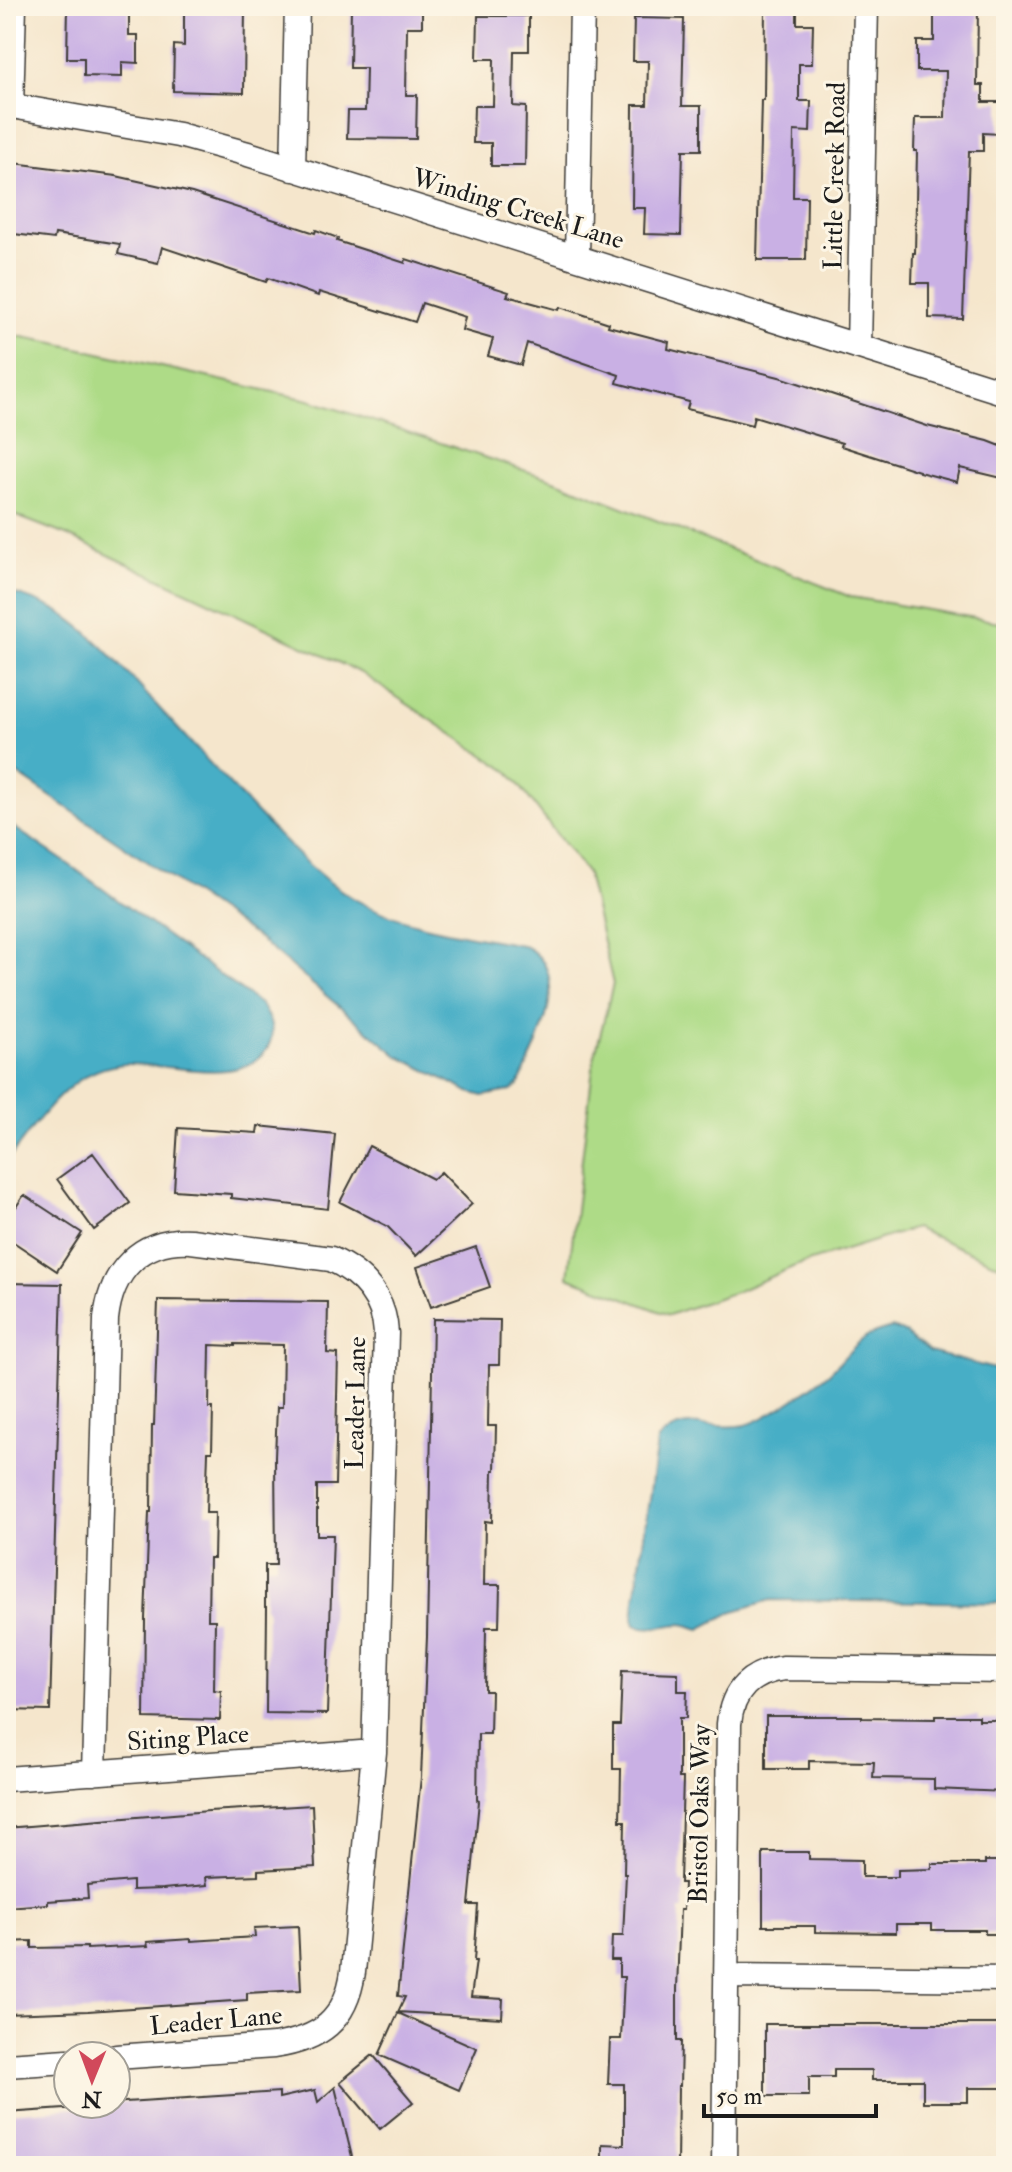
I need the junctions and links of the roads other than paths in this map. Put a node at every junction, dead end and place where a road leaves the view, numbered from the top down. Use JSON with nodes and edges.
{"nodes":[{"id":1,"x":14,"y":6,"type":"edge"},
{"id":2,"x":297,"y":6,"type":"edge"},
{"id":3,"x":582,"y":6,"type":"edge"},
{"id":4,"x":866,"y":6,"type":"edge"},
{"id":5,"x":9,"y":106,"type":"edge"},
{"id":6,"x":293,"y":169,"type":"junction"},
{"id":7,"x":577,"y":257,"type":"junction"},
{"id":8,"x":859,"y":347,"type":"junction"},
{"id":9,"x":1006,"y":393,"type":"edge"},
{"id":10,"x":1006,"y":1671,"type":"edge"},
{"id":11,"x":374,"y":1752,"type":"junction"},
{"id":12,"x":94,"y":1773,"type":"junction"},
{"id":13,"x":6,"y":1779,"type":"edge"},
{"id":14,"x":726,"y":1976,"type":"junction"},
{"id":15,"x":1006,"y":1979,"type":"edge"},
{"id":16,"x":132,"y":2056,"type":"edge"},
{"id":17,"x":52,"y":2062,"type":"edge"},
{"id":18,"x":6,"y":2065,"type":"edge"},
{"id":19,"x":724,"y":2166,"type":"edge"}],
"edges":[{"from":1,"to":5,"type":"street"},
{"from":2,"to":6,"type":"street"},
{"from":3,"to":7,"type":"street"},
{"from":4,"to":8,"type":"street","name":"Little Creek Road"},
{"from":5,"to":6,"type":"street","name":"Winding Creek Lane"},
{"from":6,"to":7,"type":"street","name":"Winding Creek Lane"},
{"from":7,"to":8,"type":"street","name":"Winding Creek Lane"},
{"from":8,"to":9,"type":"street","name":"Winding Creek Lane"},
{"from":10,"to":14,"type":"street","name":"Bristol Oaks Way"},
{"from":11,"to":12,"type":"street","name":"Siting Place"},
{"from":11,"to":12,"type":"street","name":"Leader Lane"},
{"from":11,"to":16,"type":"street","name":"Leader Lane"},
{"from":12,"to":13,"type":"street","name":"Siting Place"},
{"from":14,"to":15,"type":"street"},
{"from":14,"to":19,"type":"street","name":"Bristol Oaks Way"},
{"from":17,"to":18,"type":"street"}]}
